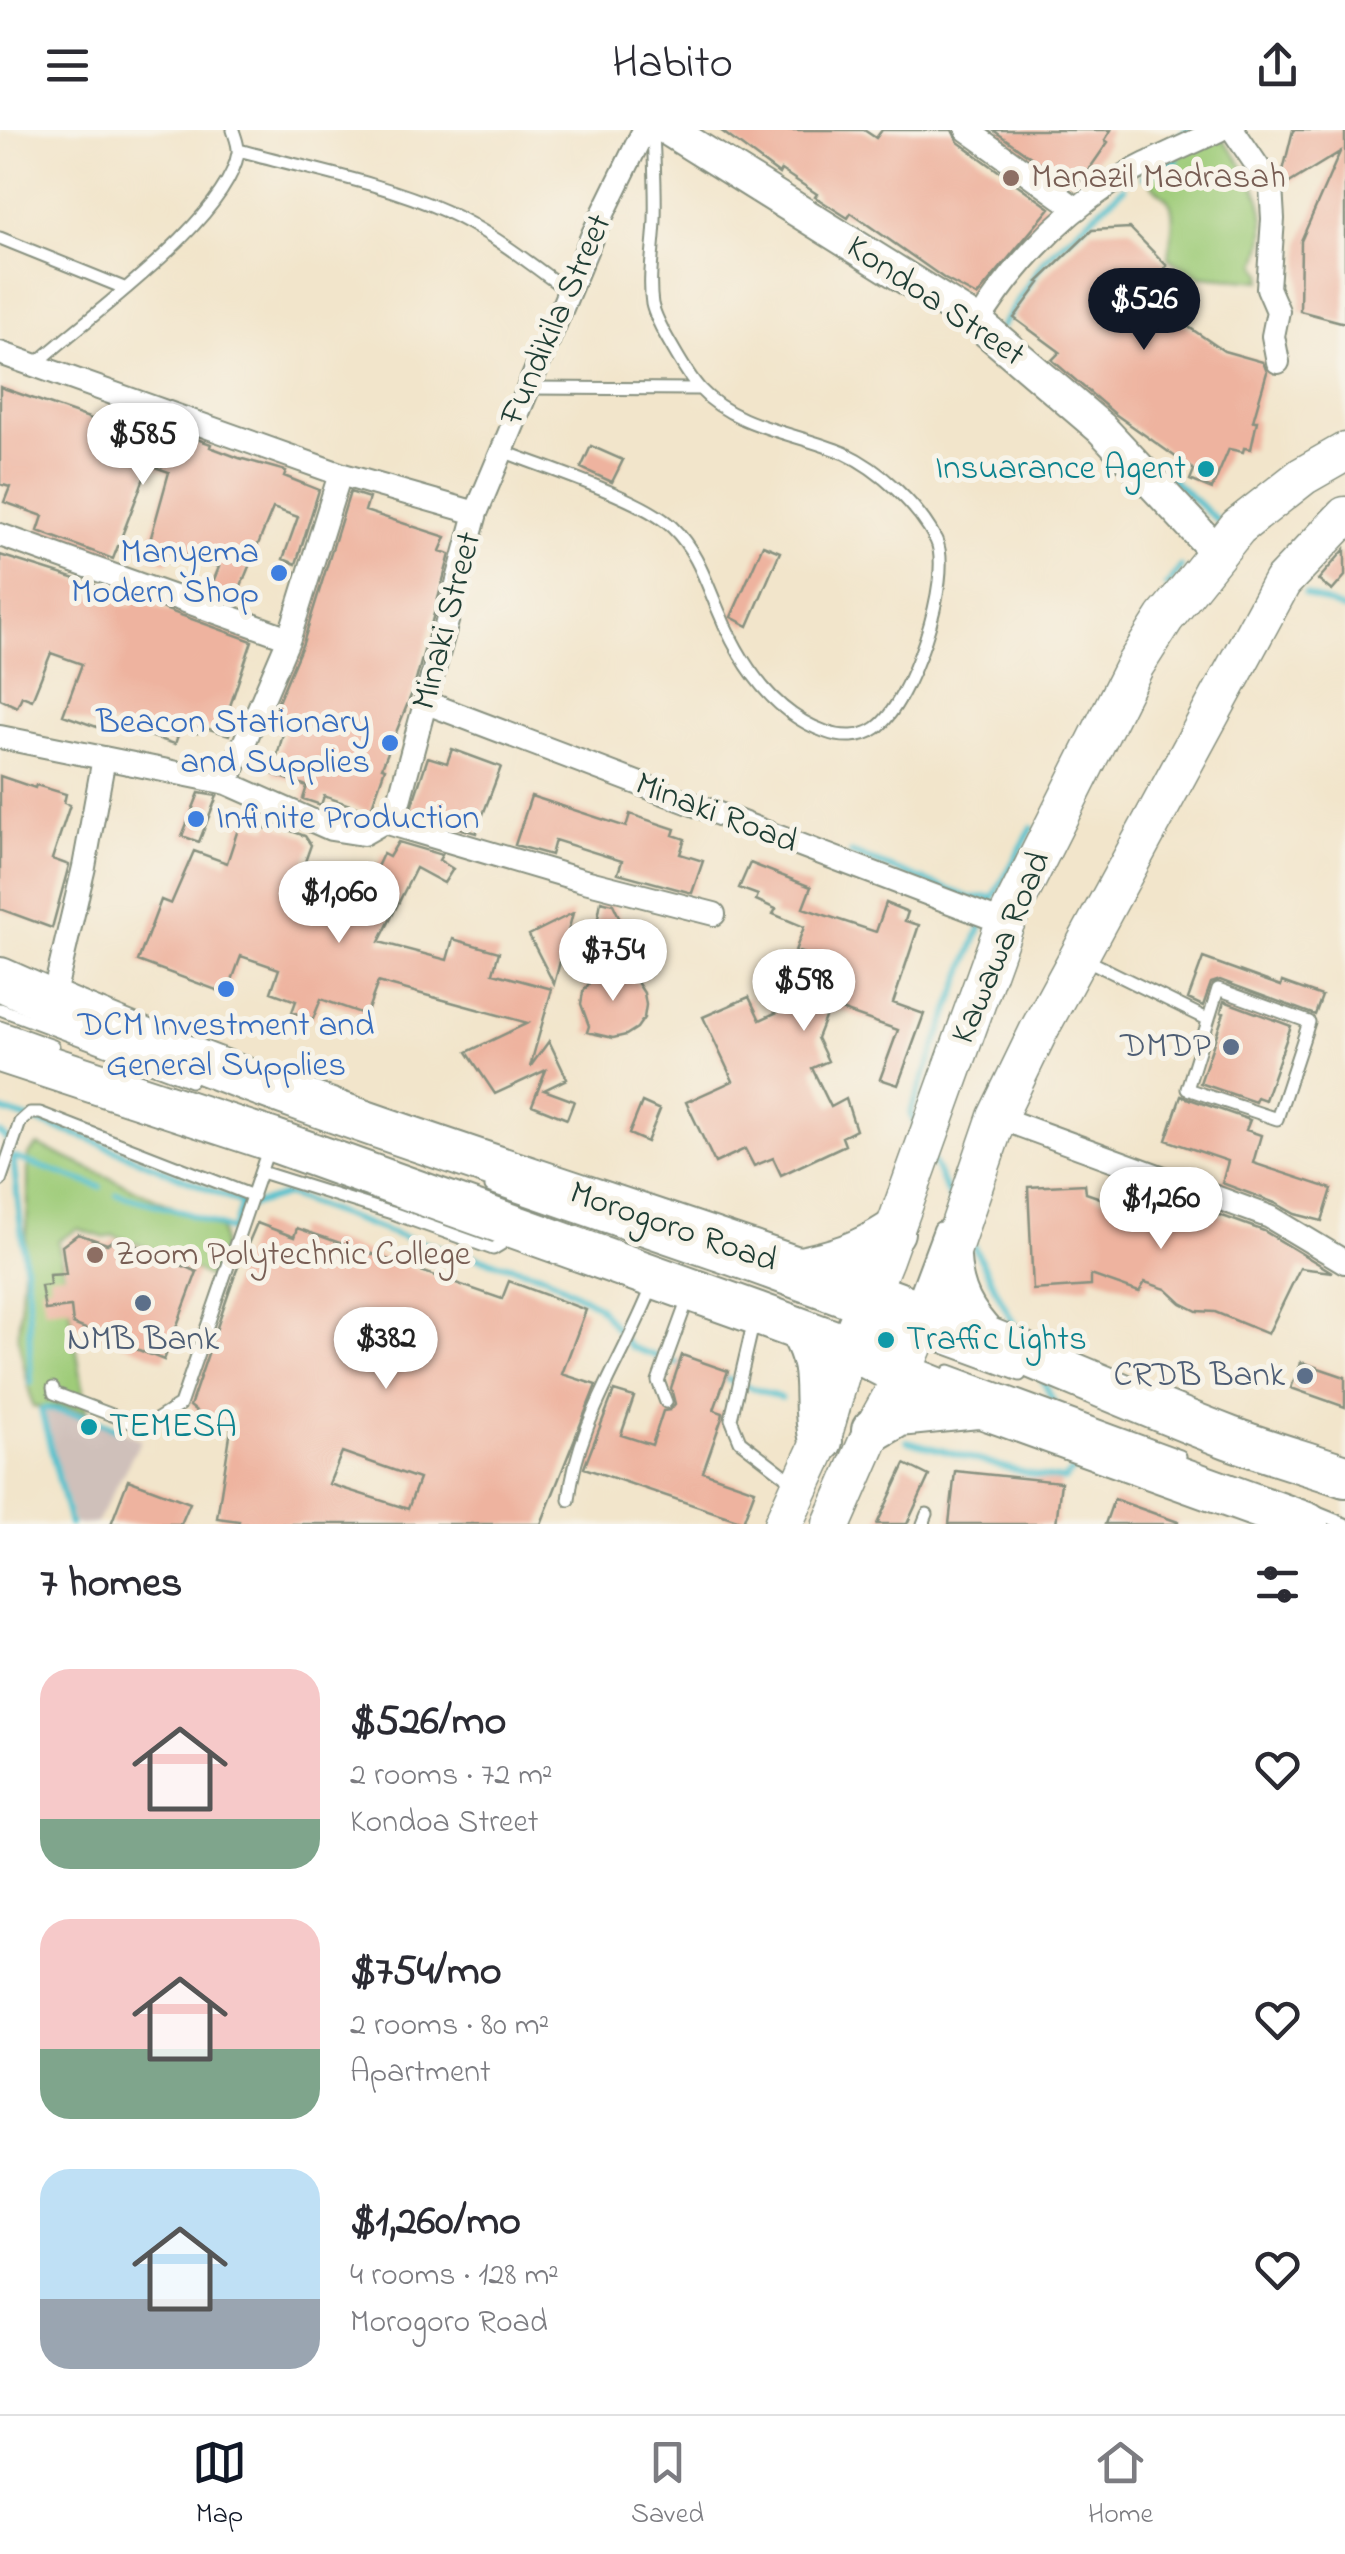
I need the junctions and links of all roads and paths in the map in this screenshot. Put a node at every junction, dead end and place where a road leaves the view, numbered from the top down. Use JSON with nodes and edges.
{"nodes":[{"id":1,"x":233,"y":130,"type":"edge"},
{"id":2,"x":644,"y":130,"type":"edge"},
{"id":3,"x":653,"y":130,"type":"edge"},
{"id":4,"x":669,"y":130,"type":"edge"},
{"id":5,"x":967,"y":130,"type":"edge"},
{"id":6,"x":1219,"y":130,"type":"edge"},
{"id":7,"x":1233,"y":130,"type":"edge"},
{"id":8,"x":238,"y":150,"type":"junction"},
{"id":9,"x":1078,"y":208,"type":"junction"},
{"id":10,"x":0,"y":238,"type":"edge"},
{"id":11,"x":124,"y":288,"type":"junction"},
{"id":12,"x":568,"y":291,"type":"junction"},
{"id":13,"x":978,"y":323,"type":"junction"},
{"id":14,"x":0,"y":352,"type":"edge"},
{"id":15,"x":1278,"y":362,"type":"dead end"},
{"id":16,"x":35,"y":365,"type":"junction"},
{"id":17,"x":526,"y":388,"type":"junction"},
{"id":18,"x":700,"y":389,"type":"junction"},
{"id":19,"x":500,"y":450,"type":"junction"},
{"id":20,"x":1345,"y":452,"type":"edge"},
{"id":21,"x":340,"y":474,"type":"junction"},
{"id":22,"x":1282,"y":510,"type":"dead end"},
{"id":23,"x":476,"y":513,"type":"junction"},
{"id":24,"x":1345,"y":516,"type":"edge"},
{"id":25,"x":1253,"y":533,"type":"dead end"},
{"id":26,"x":0,"y":535,"type":"edge"},
{"id":27,"x":1303,"y":540,"type":"dead end"},
{"id":28,"x":1228,"y":548,"type":"junction"},
{"id":29,"x":1187,"y":613,"type":"dead end"},
{"id":30,"x":288,"y":638,"type":"junction"},
{"id":31,"x":428,"y":704,"type":"junction"},
{"id":32,"x":0,"y":737,"type":"edge"},
{"id":33,"x":104,"y":758,"type":"junction"},
{"id":34,"x":226,"y":783,"type":"junction"},
{"id":35,"x":384,"y":822,"type":"junction"},
{"id":36,"x":714,"y":914,"type":"dead end"},
{"id":37,"x":1015,"y":918,"type":"junction"},
{"id":38,"x":1078,"y":956,"type":"junction"},
{"id":39,"x":0,"y":980,"type":"edge"},
{"id":40,"x":52,"y":1003,"type":"junction"},
{"id":41,"x":0,"y":1009,"type":"edge"},
{"id":42,"x":1207,"y":1019,"type":"junction"},
{"id":43,"x":0,"y":1028,"type":"edge"},
{"id":44,"x":977,"y":1042,"type":"dead end"},
{"id":45,"x":0,"y":1050,"type":"edge"},
{"id":46,"x":75,"y":1054,"type":"dead end"},
{"id":47,"x":204,"y":1086,"type":"dead end"},
{"id":48,"x":168,"y":1087,"type":"dead end"},
{"id":49,"x":187,"y":1094,"type":"dead end"},
{"id":50,"x":989,"y":1119,"type":"junction"},
{"id":51,"x":266,"y":1156,"type":"junction"},
{"id":52,"x":473,"y":1180,"type":"dead end"},
{"id":53,"x":0,"y":1181,"type":"edge"},
{"id":54,"x":253,"y":1196,"type":"junction"},
{"id":55,"x":945,"y":1215,"type":"dead end"},
{"id":56,"x":894,"y":1232,"type":"junction"},
{"id":57,"x":949,"y":1258,"type":"junction"},
{"id":58,"x":1345,"y":1262,"type":"edge"},
{"id":59,"x":796,"y":1269,"type":"junction"},
{"id":60,"x":681,"y":1282,"type":"junction"},
{"id":61,"x":756,"y":1314,"type":"junction"},
{"id":62,"x":884,"y":1331,"type":"junction"},
{"id":63,"x":988,"y":1341,"type":"junction"},
{"id":64,"x":1030,"y":1378,"type":"dead end"},
{"id":65,"x":53,"y":1388,"type":"dead end"},
{"id":66,"x":666,"y":1402,"type":"dead end"},
{"id":67,"x":982,"y":1406,"type":"junction"},
{"id":68,"x":873,"y":1430,"type":"junction"},
{"id":69,"x":1176,"y":1431,"type":"dead end"},
{"id":70,"x":821,"y":1440,"type":"joint"},
{"id":71,"x":1192,"y":1462,"type":"dead end"},
{"id":72,"x":1345,"y":1476,"type":"edge"},
{"id":73,"x":800,"y":1487,"type":"junction"},
{"id":74,"x":1345,"y":1489,"type":"edge"},
{"id":75,"x":569,"y":1500,"type":"dead end"},
{"id":76,"x":1284,"y":1515,"type":"edge"},
{"id":77,"x":783,"y":1524,"type":"edge"},
{"id":78,"x":832,"y":1524,"type":"edge"},
{"id":79,"x":1345,"y":1524,"type":"edge"}],
"edges":[{"from":1,"to":8,"type":"lane"},
{"from":2,"to":12,"type":"street","name":"Fundikila Street"},
{"from":3,"to":18,"type":"lane"},
{"from":4,"to":13,"type":"street","name":"Kondoa Street"},
{"from":5,"to":9,"type":"street"},
{"from":6,"to":9,"type":"street"},
{"from":7,"to":15,"type":"street"},
{"from":8,"to":11,"type":"lane"},
{"from":8,"to":12,"type":"lane"},
{"from":9,"to":13,"type":"street"},
{"from":10,"to":11,"type":"lane"},
{"from":11,"to":16,"type":"lane"},
{"from":12,"to":17,"type":"street","name":"Fundikila Street"},
{"from":13,"to":28,"type":"street","name":"Kondoa Street"},
{"from":14,"to":16,"type":"street","name":"Minaki Street"},
{"from":16,"to":21,"type":"street","name":"Minaki Street"},
{"from":17,"to":18,"type":"lane"},
{"from":17,"to":19,"type":"street","name":"Fundikila Street"},
{"from":18,"to":19,"type":"lane"},
{"from":19,"to":23,"type":"street","name":"Fundikila Street"},
{"from":20,"to":28,"type":"main road","name":"Kawawa Road"},
{"from":21,"to":23,"type":"street","name":"Minaki Street"},
{"from":21,"to":30,"type":"street"},
{"from":22,"to":25,"type":"lane"},
{"from":23,"to":31,"type":"street","name":"Minaki Street"},
{"from":24,"to":38,"type":"main road","name":"Kawawa Road"},
{"from":26,"to":30,"type":"street"},
{"from":27,"to":50,"type":"lane","name":"Kawawa Road"},
{"from":28,"to":29,"type":"lane","name":"Kawawa Road"},
{"from":28,"to":37,"type":"main road","name":"Kawawa Road"},
{"from":30,"to":34,"type":"street"},
{"from":31,"to":35,"type":"street","name":"Minaki Street"},
{"from":31,"to":37,"type":"street","name":"Minaki Road"},
{"from":32,"to":33,"type":"street"},
{"from":33,"to":34,"type":"street"},
{"from":33,"to":40,"type":"street"},
{"from":34,"to":35,"type":"street"},
{"from":35,"to":36,"type":"street"},
{"from":37,"to":44,"type":"lane","name":"Kawawa Road"},
{"from":37,"to":56,"type":"main road","name":"Kawawa Road"},
{"from":38,"to":42,"type":"lane"},
{"from":38,"to":50,"type":"main road","name":"Kawawa Road"},
{"from":39,"to":40,"type":"highway","name":"Morogoro Road"},
{"from":40,"to":59,"type":"highway","name":"Morogoro Road"},
{"from":41,"to":47,"type":"lane"},
{"from":42,"to":42,"type":"lane"},
{"from":43,"to":46,"type":"lane"},
{"from":45,"to":51,"type":"highway","name":"Morogoro Road"},
{"from":48,"to":49,"type":"lane"},
{"from":50,"to":57,"type":"main road","name":"Kawawa Road"},
{"from":50,"to":58,"type":"street"},
{"from":51,"to":54,"type":"lane"},
{"from":51,"to":60,"type":"highway","name":"Morogoro Road"},
{"from":52,"to":62,"type":"lane","name":"Morogoro Road"},
{"from":53,"to":54,"type":"lane"},
{"from":54,"to":65,"type":"lane"},
{"from":55,"to":62,"type":"lane","name":"Kawawa Road"},
{"from":56,"to":59,"type":"highway"},
{"from":56,"to":62,"type":"main road","name":"Kawawa Road"},
{"from":57,"to":62,"type":"main road","name":"Kawawa Road"},
{"from":57,"to":63,"type":"highway"},
{"from":59,"to":62,"type":"highway","name":"Morogoro Road"},
{"from":60,"to":61,"type":"highway","name":"Morogoro Road"},
{"from":60,"to":66,"type":"lane"},
{"from":60,"to":75,"type":"lane"},
{"from":61,"to":62,"type":"highway","name":"Morogoro Road"},
{"from":61,"to":73,"type":"lane"},
{"from":62,"to":63,"type":"highway","name":"Morogoro Road"},
{"from":62,"to":64,"type":"lane","name":"Morogoro Road"},
{"from":62,"to":67,"type":"highway","name":"Morogoro Road"},
{"from":62,"to":68,"type":"main road","name":"Kawawa Road"},
{"from":62,"to":70,"type":"highway"},
{"from":62,"to":71,"type":"lane","name":"Morogoro Road"},
{"from":63,"to":72,"type":"highway","name":"Morogoro Road"},
{"from":67,"to":68,"type":"highway"},
{"from":67,"to":76,"type":"highway","name":"Morogoro Road"},
{"from":68,"to":78,"type":"main road","name":"Kawawa Road"},
{"from":69,"to":74,"type":"lane"},
{"from":70,"to":73,"type":"main road"},
{"from":73,"to":77,"type":"main road"},
{"from":76,"to":79,"type":"lane","name":"Morogoro Road"}]}
